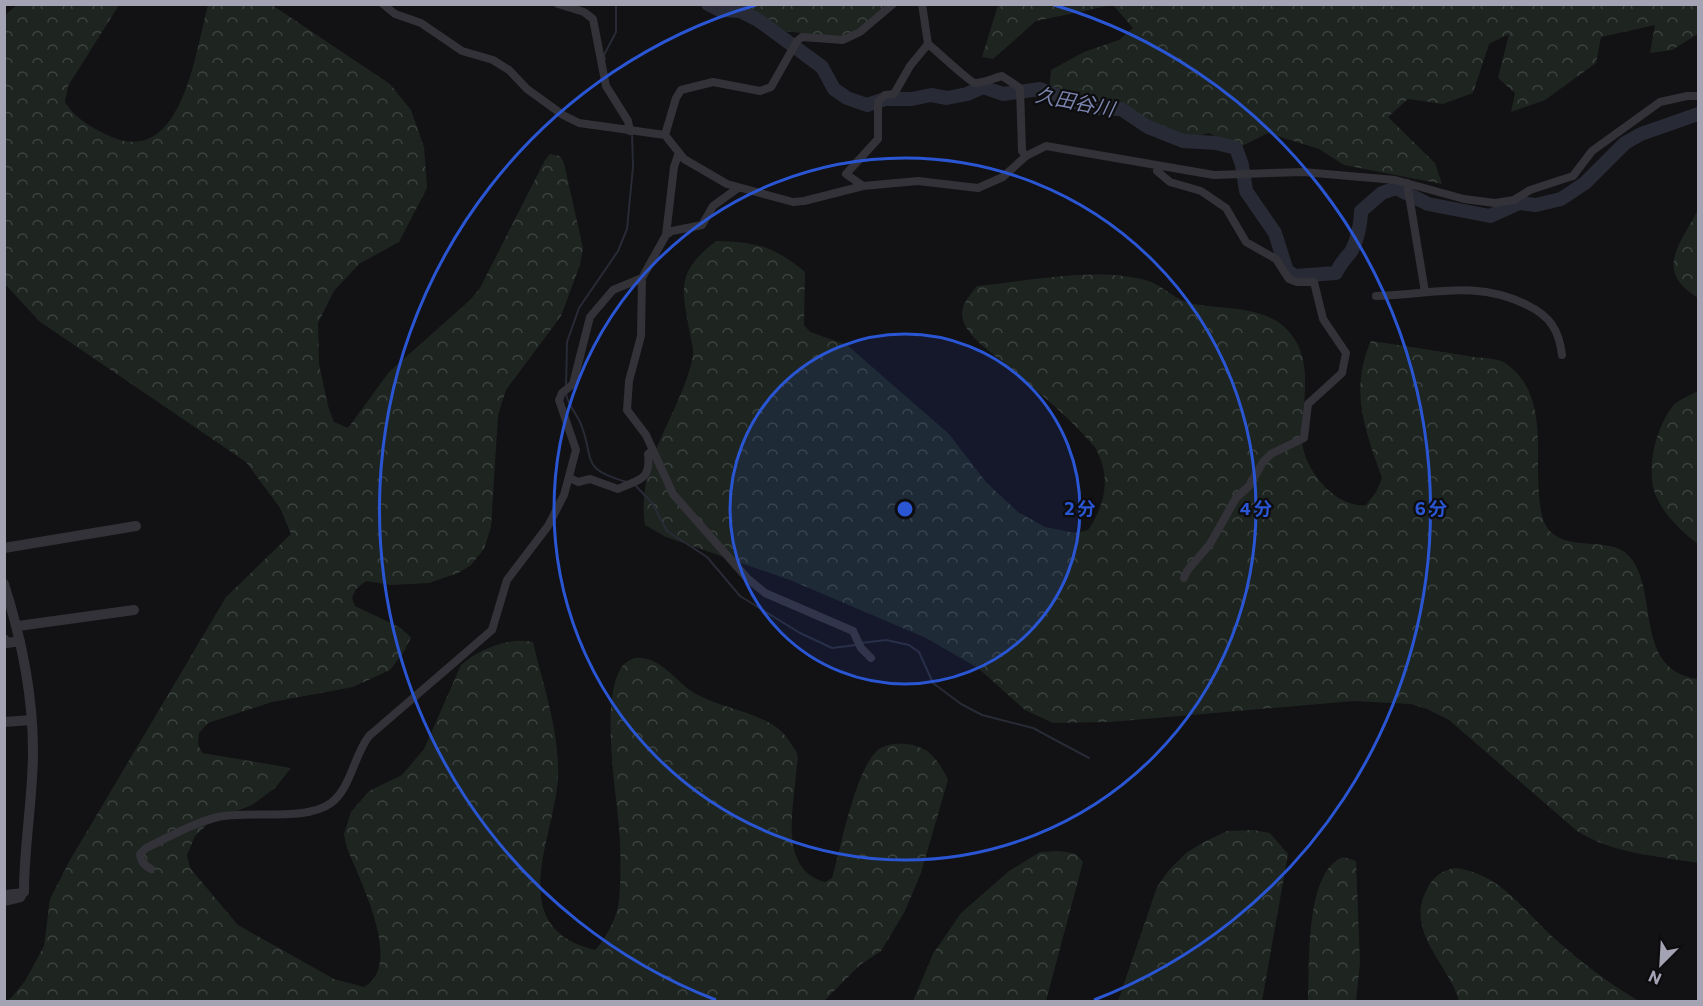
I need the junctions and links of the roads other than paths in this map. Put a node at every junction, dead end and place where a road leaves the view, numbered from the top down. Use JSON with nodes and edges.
{"nodes":[{"id":1,"x":383,"y":4,"type":"edge"},
{"id":2,"x":558,"y":4,"type":"edge"},
{"id":3,"x":893,"y":4,"type":"edge"},
{"id":4,"x":922,"y":4,"type":"edge"},
{"id":5,"x":928,"y":44,"type":"junction"},
{"id":6,"x":1698,"y":96,"type":"edge"},
{"id":7,"x":630,"y":130,"type":"junction"},
{"id":8,"x":665,"y":135,"type":"junction"},
{"id":9,"x":678,"y":155,"type":"junction"},
{"id":10,"x":1026,"y":156,"type":"junction"},
{"id":11,"x":1157,"y":166,"type":"junction"},
{"id":12,"x":863,"y":186,"type":"junction"},
{"id":13,"x":1407,"y":186,"type":"junction"},
{"id":14,"x":738,"y":188,"type":"junction"},
{"id":15,"x":666,"y":235,"type":"junction"},
{"id":16,"x":642,"y":278,"type":"junction"},
{"id":17,"x":1425,"y":292,"type":"junction"},
{"id":18,"x":1376,"y":296,"type":"dead end"},
{"id":19,"x":1562,"y":355,"type":"dead end"},
{"id":20,"x":652,"y":451,"type":"junction"},
{"id":21,"x":570,"y":478,"type":"junction"},
{"id":22,"x":136,"y":526,"type":"dead end"},
{"id":23,"x":4,"y":548,"type":"edge"},
{"id":24,"x":1184,"y":578,"type":"dead end"},
{"id":25,"x":4,"y":584,"type":"edge"},
{"id":26,"x":134,"y":610,"type":"dead end"},
{"id":27,"x":18,"y":626,"type":"junction"},
{"id":28,"x":4,"y":639,"type":"edge"},
{"id":29,"x":20,"y":641,"type":"junction"},
{"id":30,"x":871,"y":658,"type":"dead end"},
{"id":31,"x":31,"y":720,"type":"junction"},
{"id":32,"x":4,"y":722,"type":"edge"},
{"id":33,"x":151,"y":869,"type":"dead end"},
{"id":34,"x":24,"y":892,"type":"junction"},
{"id":35,"x":4,"y":894,"type":"edge"},
{"id":36,"x":4,"y":902,"type":"edge"}],
"edges":[{"from":1,"to":7,"type":"street"},
{"from":2,"to":7,"type":"street"},
{"from":3,"to":8,"type":"street"},
{"from":4,"to":5,"type":"street"},
{"from":5,"to":10,"type":"street"},
{"from":5,"to":12,"type":"street"},
{"from":6,"to":13,"type":"street"},
{"from":7,"to":8,"type":"street"},
{"from":8,"to":9,"type":"street"},
{"from":9,"to":14,"type":"street"},
{"from":9,"to":15,"type":"street"},
{"from":10,"to":11,"type":"street"},
{"from":10,"to":12,"type":"street"},
{"from":11,"to":13,"type":"street"},
{"from":11,"to":24,"type":"street"},
{"from":12,"to":14,"type":"street"},
{"from":13,"to":17,"type":"street"},
{"from":14,"to":15,"type":"street"},
{"from":15,"to":16,"type":"street"},
{"from":16,"to":20,"type":"street"},
{"from":16,"to":21,"type":"street"},
{"from":17,"to":18,"type":"street"},
{"from":17,"to":19,"type":"street"},
{"from":20,"to":21,"type":"street"},
{"from":20,"to":30,"type":"street"},
{"from":21,"to":33,"type":"street"},
{"from":22,"to":23,"type":"street"},
{"from":25,"to":27,"type":"street"},
{"from":26,"to":27,"type":"street"},
{"from":27,"to":29,"type":"street"},
{"from":28,"to":29,"type":"street"},
{"from":29,"to":31,"type":"street"},
{"from":31,"to":32,"type":"street"},
{"from":31,"to":34,"type":"street"},
{"from":34,"to":35,"type":"street"},
{"from":34,"to":36,"type":"street"}]}
